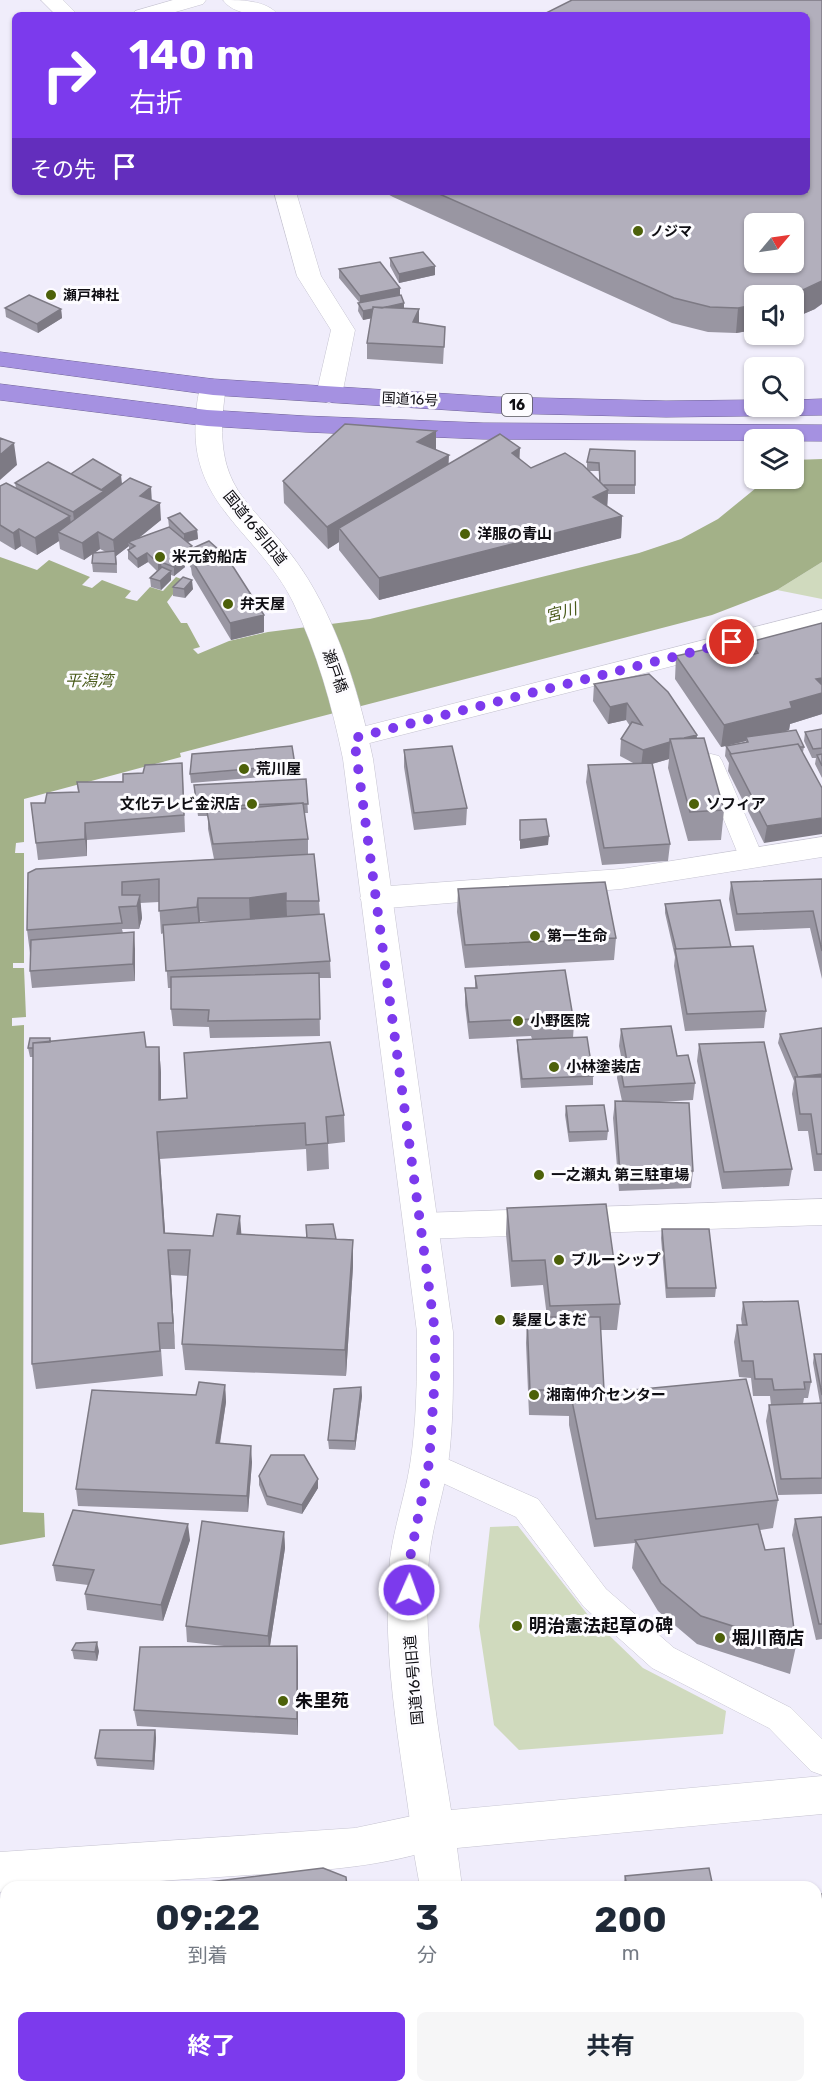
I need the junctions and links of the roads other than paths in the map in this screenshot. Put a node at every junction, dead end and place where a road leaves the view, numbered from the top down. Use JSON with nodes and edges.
{"nodes":[{"id":1,"x":51,"y":0,"type":"edge"},
{"id":2,"x":196,"y":0,"type":"edge"},
{"id":3,"x":233,"y":0,"type":"edge"},
{"id":4,"x":65,"y":12,"type":"edge"},
{"id":5,"x":153,"y":12,"type":"edge"},
{"id":6,"x":261,"y":12,"type":"edge"},
{"id":7,"x":286,"y":195,"type":"edge"},
{"id":8,"x":0,"y":359,"type":"edge"},
{"id":9,"x":213,"y":387,"type":"junction"},
{"id":10,"x":0,"y":392,"type":"edge"},
{"id":11,"x":328,"y":395,"type":"junction"},
{"id":12,"x":822,"y":407,"type":"edge"},
{"id":13,"x":207,"y":418,"type":"junction"},
{"id":14,"x":817,"y":433,"type":"edge"},
{"id":15,"x":822,"y":619,"type":"edge"},
{"id":16,"x":319,"y":629,"type":"joint"},
{"id":17,"x":352,"y":726,"type":"junction"},
{"id":18,"x":711,"y":761,"type":"edge"},
{"id":19,"x":822,"y":847,"type":"edge"},
{"id":20,"x":752,"y":859,"type":"junction"},
{"id":21,"x":376,"y":898,"type":"junction"},
{"id":22,"x":822,"y":1212,"type":"edge"},
{"id":23,"x":422,"y":1226,"type":"junction"},
{"id":24,"x":429,"y":1463,"type":"junction"},
{"id":25,"x":822,"y":1761,"type":"edge"},
{"id":26,"x":822,"y":1795,"type":"edge"},
{"id":27,"x":431,"y":1831,"type":"junction"},
{"id":28,"x":0,"y":1872,"type":"edge"},
{"id":29,"x":440,"y":1881,"type":"edge"}],
"edges":[{"from":1,"to":4,"type":"street"},
{"from":2,"to":5,"type":"street"},
{"from":3,"to":6,"type":"street"},
{"from":7,"to":11,"type":"street"},
{"from":8,"to":9,"type":"highway","name":"国道16号","number":"16"},
{"from":9,"to":11,"type":"highway","name":"国道16号","number":"16"},
{"from":9,"to":13,"type":"street","name":"国道16号旧道"},
{"from":10,"to":13,"type":"highway","name":"国道16号","number":"16"},
{"from":11,"to":12,"type":"highway","name":"国道16号","number":"16"},
{"from":13,"to":14,"type":"highway","name":"国道16号","number":"16"},
{"from":13,"to":16,"type":"street","name":"国道16号旧道"},
{"from":15,"to":17,"type":"street"},
{"from":16,"to":17,"type":"street","name":"瀬戸橋"},
{"from":17,"to":21,"type":"street","name":"国道16号旧道"},
{"from":18,"to":20,"type":"lane"},
{"from":19,"to":20,"type":"street"},
{"from":20,"to":21,"type":"street"},
{"from":21,"to":23,"type":"street","name":"国道16号旧道"},
{"from":22,"to":23,"type":"street"},
{"from":23,"to":24,"type":"street","name":"国道16号旧道"},
{"from":24,"to":25,"type":"lane"},
{"from":24,"to":27,"type":"street","name":"国道16号旧道"},
{"from":26,"to":27,"type":"street"},
{"from":27,"to":28,"type":"street"},
{"from":27,"to":29,"type":"street","name":"国道16号旧道"}]}
